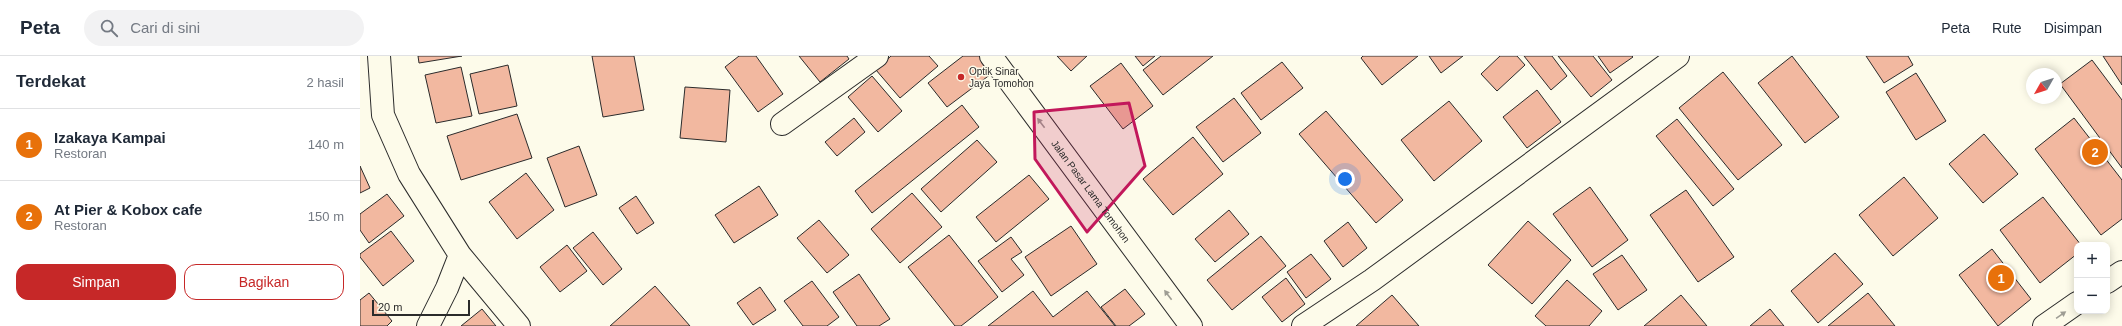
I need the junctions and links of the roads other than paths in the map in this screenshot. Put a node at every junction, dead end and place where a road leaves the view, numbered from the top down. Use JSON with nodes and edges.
{"nodes":[{"id":1,"x":379,"y":56,"type":"edge"},
{"id":2,"x":877,"y":56,"type":"edge"},
{"id":3,"x":991,"y":56,"type":"edge"},
{"id":4,"x":1678,"y":56,"type":"edge"},
{"id":5,"x":782,"y":124,"type":"dead end"},
{"id":6,"x":460,"y":255,"type":"junction"},
{"id":7,"x":2122,"y":272,"type":"edge"},
{"id":8,"x":2110,"y":280,"type":"edge"},
{"id":9,"x":2074,"y":305,"type":"edge"},
{"id":10,"x":428,"y":326,"type":"edge"},
{"id":11,"x":519,"y":326,"type":"edge"},
{"id":12,"x":1191,"y":326,"type":"edge"},
{"id":13,"x":1303,"y":326,"type":"edge"},
{"id":14,"x":2044,"y":326,"type":"edge"}],
"edges":[{"from":1,"to":6,"type":"street"},
{"from":2,"to":5,"type":"street"},
{"from":12,"to":3,"type":"street","name":"Jalan Pasar Lama Tomohon","one_way":true},
{"from":4,"to":13,"type":"street"},
{"from":6,"to":10,"type":"street"},
{"from":6,"to":11,"type":"street"},
{"from":7,"to":8,"type":"street"},
{"from":14,"to":9,"type":"street","one_way":true}]}
